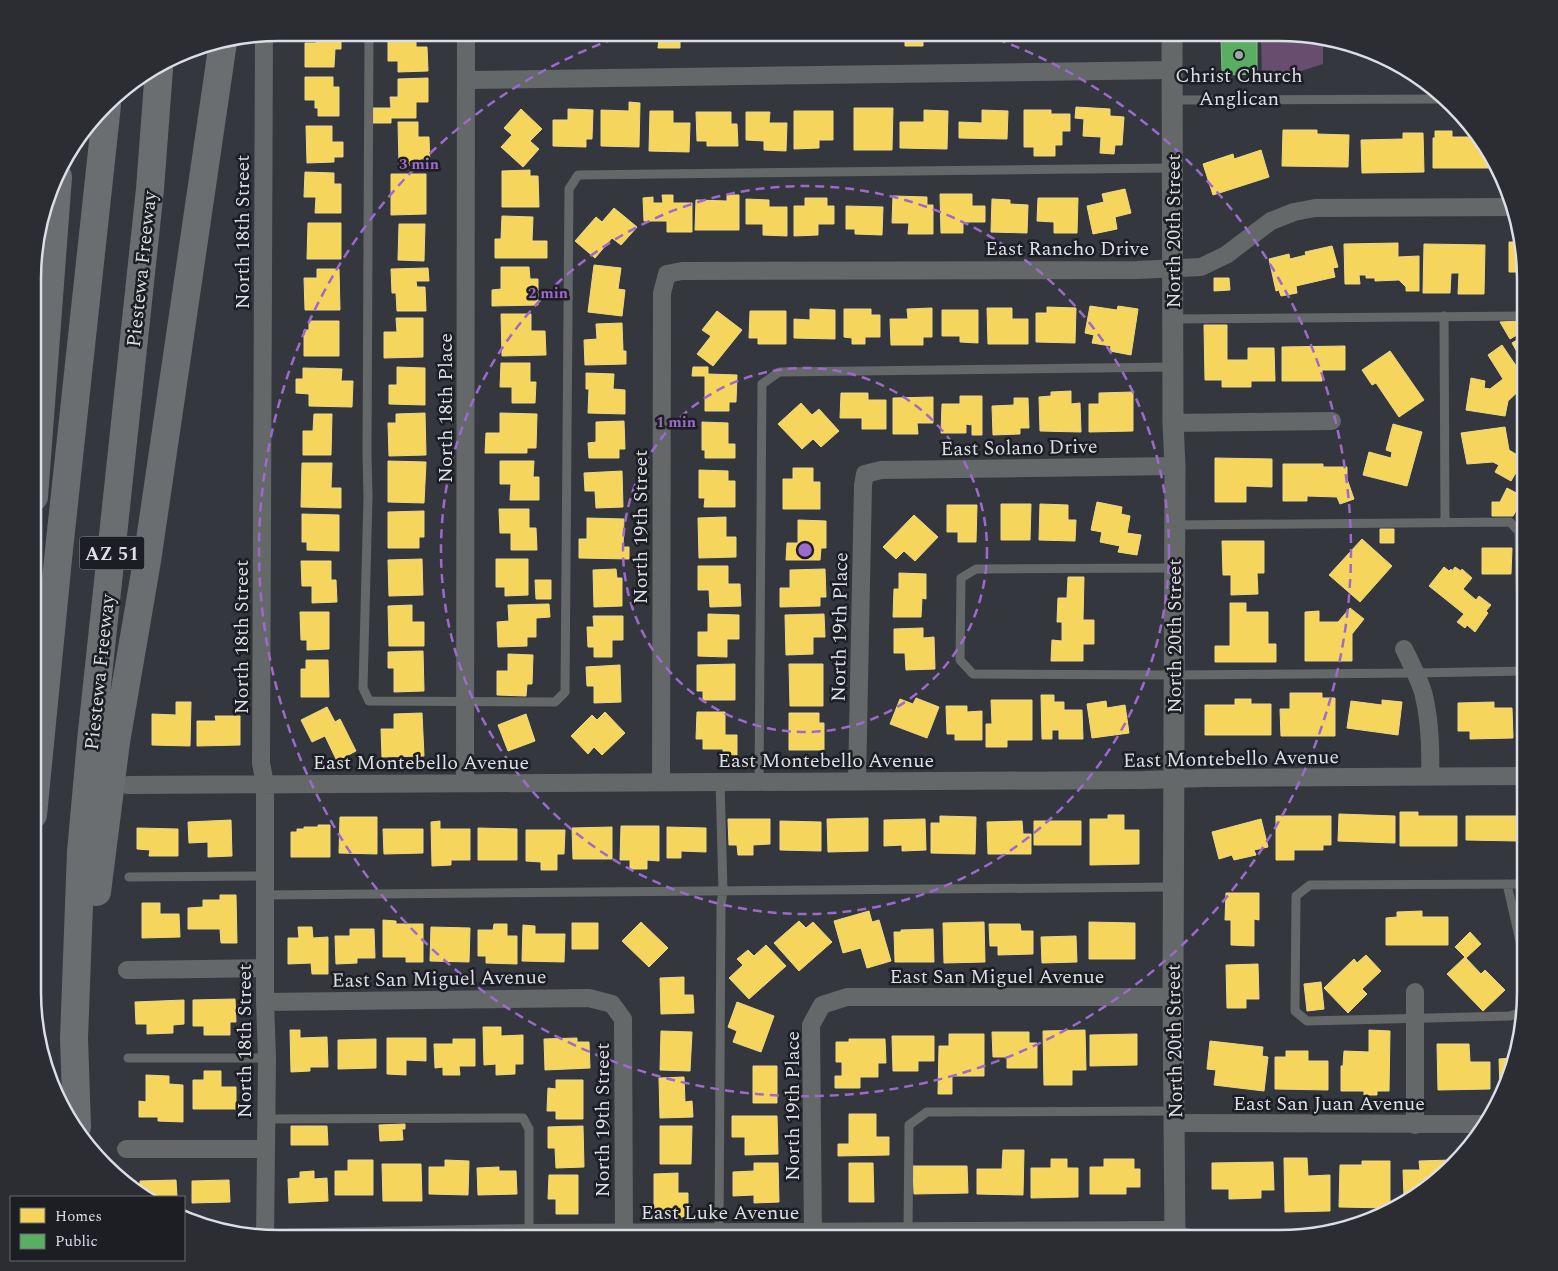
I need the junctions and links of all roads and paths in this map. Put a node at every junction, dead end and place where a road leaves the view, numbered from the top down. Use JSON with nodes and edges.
{"nodes":[{"id":1,"x":369,"y":41,"type":"edge"},
{"id":2,"x":466,"y":41,"type":"edge"},
{"id":3,"x":1172,"y":41,"type":"edge"},
{"id":4,"x":264,"y":42,"type":"edge"},
{"id":5,"x":222,"y":48,"type":"edge"},
{"id":6,"x":1172,"y":70,"type":"junction"},
{"id":7,"x":159,"y":74,"type":"edge"},
{"id":8,"x":466,"y":80,"type":"junction"},
{"id":9,"x":1435,"y":99,"type":"edge"},
{"id":10,"x":1173,"y":100,"type":"junction"},
{"id":11,"x":106,"y":116,"type":"edge"},
{"id":12,"x":1172,"y":168,"type":"junction"},
{"id":13,"x":57,"y":195,"type":"edge"},
{"id":14,"x":1505,"y":207,"type":"edge"},
{"id":15,"x":1173,"y":268,"type":"junction"},
{"id":16,"x":667,"y":274,"type":"joint"},
{"id":17,"x":1444,"y":316,"type":"junction"},
{"id":18,"x":1517,"y":316,"type":"edge"},
{"id":19,"x":1174,"y":319,"type":"junction"},
{"id":20,"x":1174,"y":367,"type":"junction"},
{"id":21,"x":41,"y":404,"type":"edge"},
{"id":22,"x":1332,"y":421,"type":"dead end"},
{"id":23,"x":1173,"y":422,"type":"junction"},
{"id":24,"x":1175,"y":466,"type":"junction"},
{"id":25,"x":865,"y":474,"type":"joint"},
{"id":26,"x":1445,"y":522,"type":"junction"},
{"id":27,"x":1174,"y":525,"type":"junction"},
{"id":28,"x":1517,"y":530,"type":"edge"},
{"id":29,"x":1174,"y":568,"type":"junction"},
{"id":30,"x":1404,"y":649,"type":"dead end"},
{"id":31,"x":1517,"y":671,"type":"edge"},
{"id":32,"x":1416,"y":673,"type":"junction"},
{"id":33,"x":1174,"y":675,"type":"junction"},
{"id":34,"x":466,"y":701,"type":"junction"},
{"id":35,"x":41,"y":740,"type":"edge"},
{"id":36,"x":1517,"y":776,"type":"edge"},
{"id":37,"x":1430,"y":777,"type":"junction"},
{"id":38,"x":1173,"y":779,"type":"junction"},
{"id":39,"x":661,"y":781,"type":"junction"},
{"id":40,"x":720,"y":781,"type":"junction"},
{"id":41,"x":759,"y":781,"type":"junction"},
{"id":42,"x":857,"y":781,"type":"junction"},
{"id":43,"x":465,"y":783,"type":"junction"},
{"id":44,"x":265,"y":784,"type":"junction"},
{"id":45,"x":128,"y":785,"type":"dead end"},
{"id":46,"x":265,"y":876,"type":"junction"},
{"id":47,"x":129,"y":877,"type":"dead end"},
{"id":48,"x":1507,"y":884,"type":"junction"},
{"id":49,"x":1517,"y":884,"type":"edge"},
{"id":50,"x":1173,"y":887,"type":"junction"},
{"id":51,"x":723,"y":891,"type":"junction"},
{"id":52,"x":265,"y":895,"type":"junction"},
{"id":53,"x":1517,"y":928,"type":"edge"},
{"id":54,"x":265,"y":968,"type":"junction"},
{"id":55,"x":127,"y":970,"type":"dead end"},
{"id":56,"x":1415,"y":992,"type":"dead end"},
{"id":57,"x":1173,"y":997,"type":"junction"},
{"id":58,"x":265,"y":1002,"type":"junction"},
{"id":59,"x":612,"y":1004,"type":"joint"},
{"id":60,"x":822,"y":1005,"type":"joint"},
{"id":61,"x":1516,"y":1014,"type":"edge"},
{"id":62,"x":1415,"y":1019,"type":"junction"},
{"id":63,"x":74,"y":1038,"type":"junction"},
{"id":64,"x":128,"y":1058,"type":"dead end"},
{"id":65,"x":267,"y":1058,"type":"junction"},
{"id":66,"x":77,"y":1117,"type":"edge"},
{"id":67,"x":1174,"y":1117,"type":"junction"},
{"id":68,"x":266,"y":1118,"type":"junction"},
{"id":69,"x":1477,"y":1124,"type":"edge"},
{"id":70,"x":1416,"y":1125,"type":"junction"},
{"id":71,"x":126,"y":1149,"type":"dead end"},
{"id":72,"x":266,"y":1149,"type":"junction"},
{"id":73,"x":265,"y":1229,"type":"edge"},
{"id":74,"x":529,"y":1230,"type":"edge"},
{"id":75,"x":624,"y":1230,"type":"edge"},
{"id":76,"x":719,"y":1230,"type":"edge"},
{"id":77,"x":813,"y":1230,"type":"edge"},
{"id":78,"x":908,"y":1230,"type":"edge"},
{"id":79,"x":1175,"y":1230,"type":"edge"}],
"edges":[{"from":1,"to":34,"type":"lane"},
{"from":2,"to":8,"type":"street","name":"North 18th Place"},
{"from":3,"to":6,"type":"street","name":"North 20th Street"},
{"from":4,"to":44,"type":"street","name":"North 18th Street"},
{"from":5,"to":63,"type":"highway"},
{"from":6,"to":8,"type":"street"},
{"from":6,"to":10,"type":"street","name":"North 20th Street"},
{"from":7,"to":63,"type":"highway","name":"Piestewa Freeway","number":"AZ 51"},
{"from":8,"to":34,"type":"street","name":"North 18th Place"},
{"from":9,"to":10,"type":"lane"},
{"from":10,"to":12,"type":"street","name":"North 20th Street"},
{"from":11,"to":35,"type":"highway","number":"AZ 51"},
{"from":12,"to":15,"type":"street","name":"North 20th Street"},
{"from":12,"to":34,"type":"lane"},
{"from":13,"to":21,"type":"highway"},
{"from":14,"to":15,"type":"street","name":"East Rancho Drive"},
{"from":15,"to":16,"type":"street","name":"East Rancho Drive"},
{"from":15,"to":19,"type":"street","name":"North 20th Street"},
{"from":16,"to":39,"type":"street","name":"North 19th Street"},
{"from":17,"to":18,"type":"lane"},
{"from":17,"to":19,"type":"lane"},
{"from":17,"to":26,"type":"lane"},
{"from":19,"to":20,"type":"street","name":"North 20th Street"},
{"from":20,"to":23,"type":"street","name":"North 20th Street"},
{"from":20,"to":41,"type":"lane"},
{"from":22,"to":23,"type":"street"},
{"from":23,"to":24,"type":"street","name":"North 20th Street"},
{"from":24,"to":25,"type":"street","name":"East Solano Drive"},
{"from":24,"to":27,"type":"street","name":"North 20th Street"},
{"from":25,"to":42,"type":"street","name":"North 19th Place"},
{"from":26,"to":27,"type":"lane"},
{"from":26,"to":28,"type":"lane"},
{"from":27,"to":29,"type":"street","name":"North 20th Street"},
{"from":29,"to":33,"type":"street","name":"North 20th Street"},
{"from":29,"to":33,"type":"lane"},
{"from":30,"to":32,"type":"street"},
{"from":31,"to":32,"type":"lane"},
{"from":32,"to":33,"type":"lane"},
{"from":32,"to":37,"type":"street"},
{"from":33,"to":38,"type":"street","name":"North 20th Street"},
{"from":34,"to":43,"type":"street","name":"North 18th Place"},
{"from":36,"to":37,"type":"street","name":"East Montebello Avenue"},
{"from":37,"to":38,"type":"street","name":"East Montebello Avenue"},
{"from":38,"to":42,"type":"street","name":"East Montebello Avenue"},
{"from":38,"to":50,"type":"street","name":"North 20th Street"},
{"from":39,"to":40,"type":"street","name":"East Montebello Avenue"},
{"from":39,"to":43,"type":"street","name":"East Montebello Avenue"},
{"from":40,"to":41,"type":"street","name":"East Montebello Avenue"},
{"from":40,"to":51,"type":"lane"},
{"from":41,"to":42,"type":"street","name":"East Montebello Avenue"},
{"from":43,"to":44,"type":"street","name":"East Montebello Avenue"},
{"from":44,"to":45,"type":"street","name":"East Montebello Avenue"},
{"from":44,"to":46,"type":"street","name":"North 18th Street"},
{"from":46,"to":47,"type":"lane"},
{"from":46,"to":52,"type":"street","name":"North 18th Street"},
{"from":48,"to":49,"type":"lane"},
{"from":48,"to":53,"type":"lane"},
{"from":48,"to":62,"type":"lane"},
{"from":50,"to":51,"type":"lane"},
{"from":50,"to":57,"type":"street","name":"North 20th Street"},
{"from":51,"to":52,"type":"lane"},
{"from":51,"to":76,"type":"lane"},
{"from":52,"to":54,"type":"street","name":"North 18th Street"},
{"from":54,"to":55,"type":"street"},
{"from":54,"to":58,"type":"street","name":"North 18th Street"},
{"from":56,"to":62,"type":"street"},
{"from":57,"to":60,"type":"street","name":"East San Miguel Avenue"},
{"from":57,"to":67,"type":"street","name":"North 20th Street"},
{"from":58,"to":59,"type":"street","name":"East San Miguel Avenue"},
{"from":58,"to":65,"type":"street","name":"North 18th Street"},
{"from":59,"to":75,"type":"street","name":"North 19th Street"},
{"from":60,"to":77,"type":"street","name":"North 19th Place"},
{"from":61,"to":62,"type":"lane"},
{"from":62,"to":70,"type":"street"},
{"from":63,"to":66,"type":"highway","name":"Piestewa Freeway","number":"AZ 51"},
{"from":64,"to":65,"type":"lane"},
{"from":65,"to":68,"type":"street","name":"North 18th Street"},
{"from":67,"to":70,"type":"street","name":"East San Juan Avenue"},
{"from":67,"to":78,"type":"lane"},
{"from":67,"to":79,"type":"street","name":"North 20th Street"},
{"from":68,"to":72,"type":"street","name":"North 18th Street"},
{"from":68,"to":74,"type":"lane"},
{"from":69,"to":70,"type":"street","name":"East San Juan Avenue"},
{"from":71,"to":72,"type":"street"},
{"from":72,"to":73,"type":"street","name":"North 18th Street"}]}
